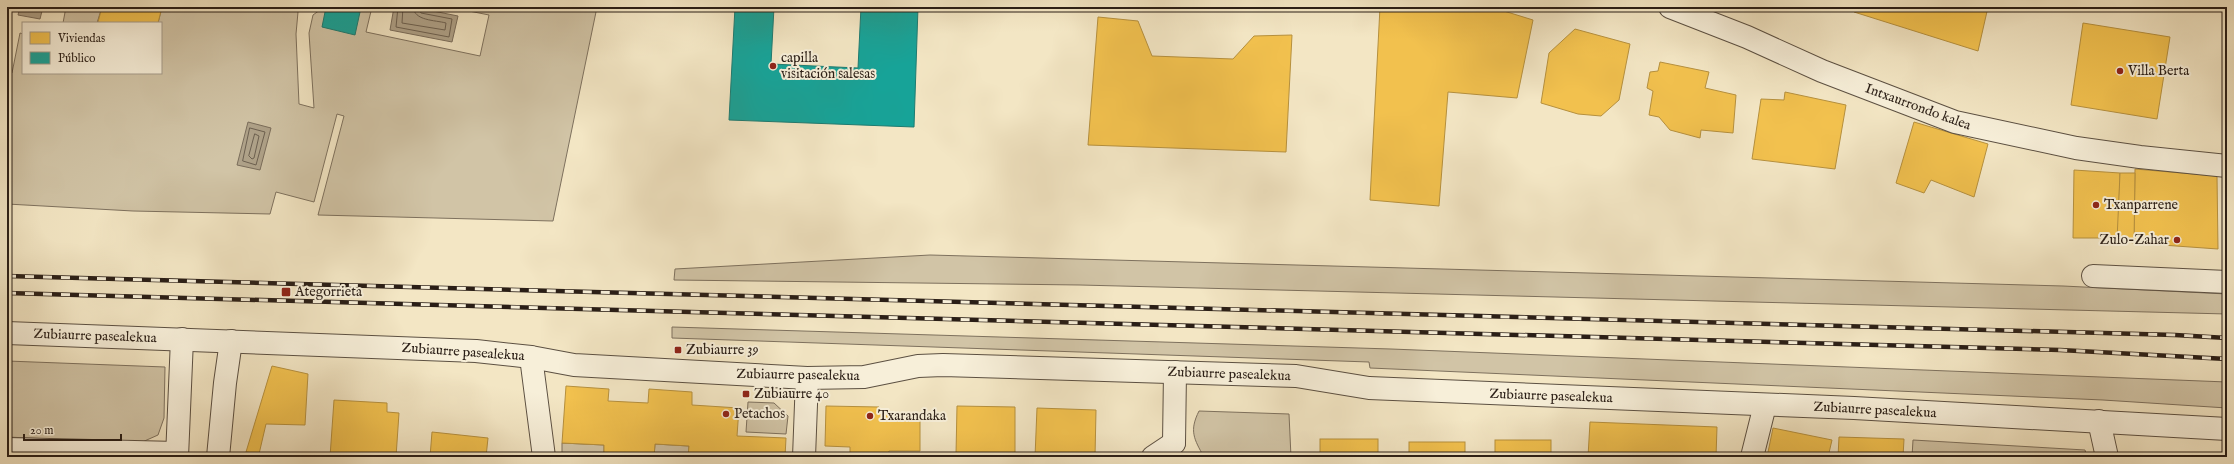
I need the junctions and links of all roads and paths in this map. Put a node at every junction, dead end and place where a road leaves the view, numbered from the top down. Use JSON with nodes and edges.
{"nodes":[{"id":1,"x":1670,"y":7,"type":"edge"},
{"id":2,"x":2227,"y":166,"type":"edge"},
{"id":3,"x":2093,"y":276,"type":"dead end"},
{"id":4,"x":2227,"y":282,"type":"edge"},
{"id":5,"x":7,"y":333,"type":"edge"},
{"id":6,"x":182,"y":340,"type":"junction"},
{"id":7,"x":231,"y":341,"type":"junction"},
{"id":8,"x":531,"y":357,"type":"junction"},
{"id":9,"x":1175,"y":372,"type":"junction"},
{"id":10,"x":807,"y":378,"type":"junction"},
{"id":11,"x":1765,"y":404,"type":"junction"},
{"id":12,"x":2099,"y":421,"type":"junction"},
{"id":13,"x":2227,"y":429,"type":"edge"},
{"id":14,"x":7,"y":449,"type":"edge"},
{"id":15,"x":1178,"y":450,"type":"edge"},
{"id":16,"x":177,"y":455,"type":"edge"},
{"id":17,"x":218,"y":457,"type":"edge"},
{"id":18,"x":544,"y":457,"type":"edge"},
{"id":19,"x":804,"y":457,"type":"edge"},
{"id":20,"x":1153,"y":457,"type":"edge"},
{"id":21,"x":1752,"y":457,"type":"edge"},
{"id":22,"x":2107,"y":457,"type":"edge"}],
"edges":[{"from":1,"to":2,"type":"street","name":"Intxaurrondo kalea"},
{"from":3,"to":4,"type":"street"},
{"from":5,"to":6,"type":"street","name":"Zubiaurre pasealekua"},
{"from":6,"to":7,"type":"street","name":"Zubiaurre pasealekua"},
{"from":6,"to":16,"type":"street"},
{"from":7,"to":8,"type":"street","name":"Zubiaurre pasealekua"},
{"from":7,"to":17,"type":"street"},
{"from":8,"to":10,"type":"street","name":"Zubiaurre pasealekua"},
{"from":8,"to":18,"type":"street"},
{"from":9,"to":10,"type":"street","name":"Zubiaurre pasealekua"},
{"from":9,"to":11,"type":"street","name":"Zubiaurre pasealekua"},
{"from":9,"to":15,"type":"street"},
{"from":10,"to":19,"type":"street"},
{"from":11,"to":12,"type":"street","name":"Zubiaurre pasealekua"},
{"from":11,"to":21,"type":"street"},
{"from":12,"to":13,"type":"street","name":"Zubiaurre pasealekua"},
{"from":12,"to":22,"type":"street"},
{"from":14,"to":16,"type":"street"},
{"from":15,"to":20,"type":"street"}]}
